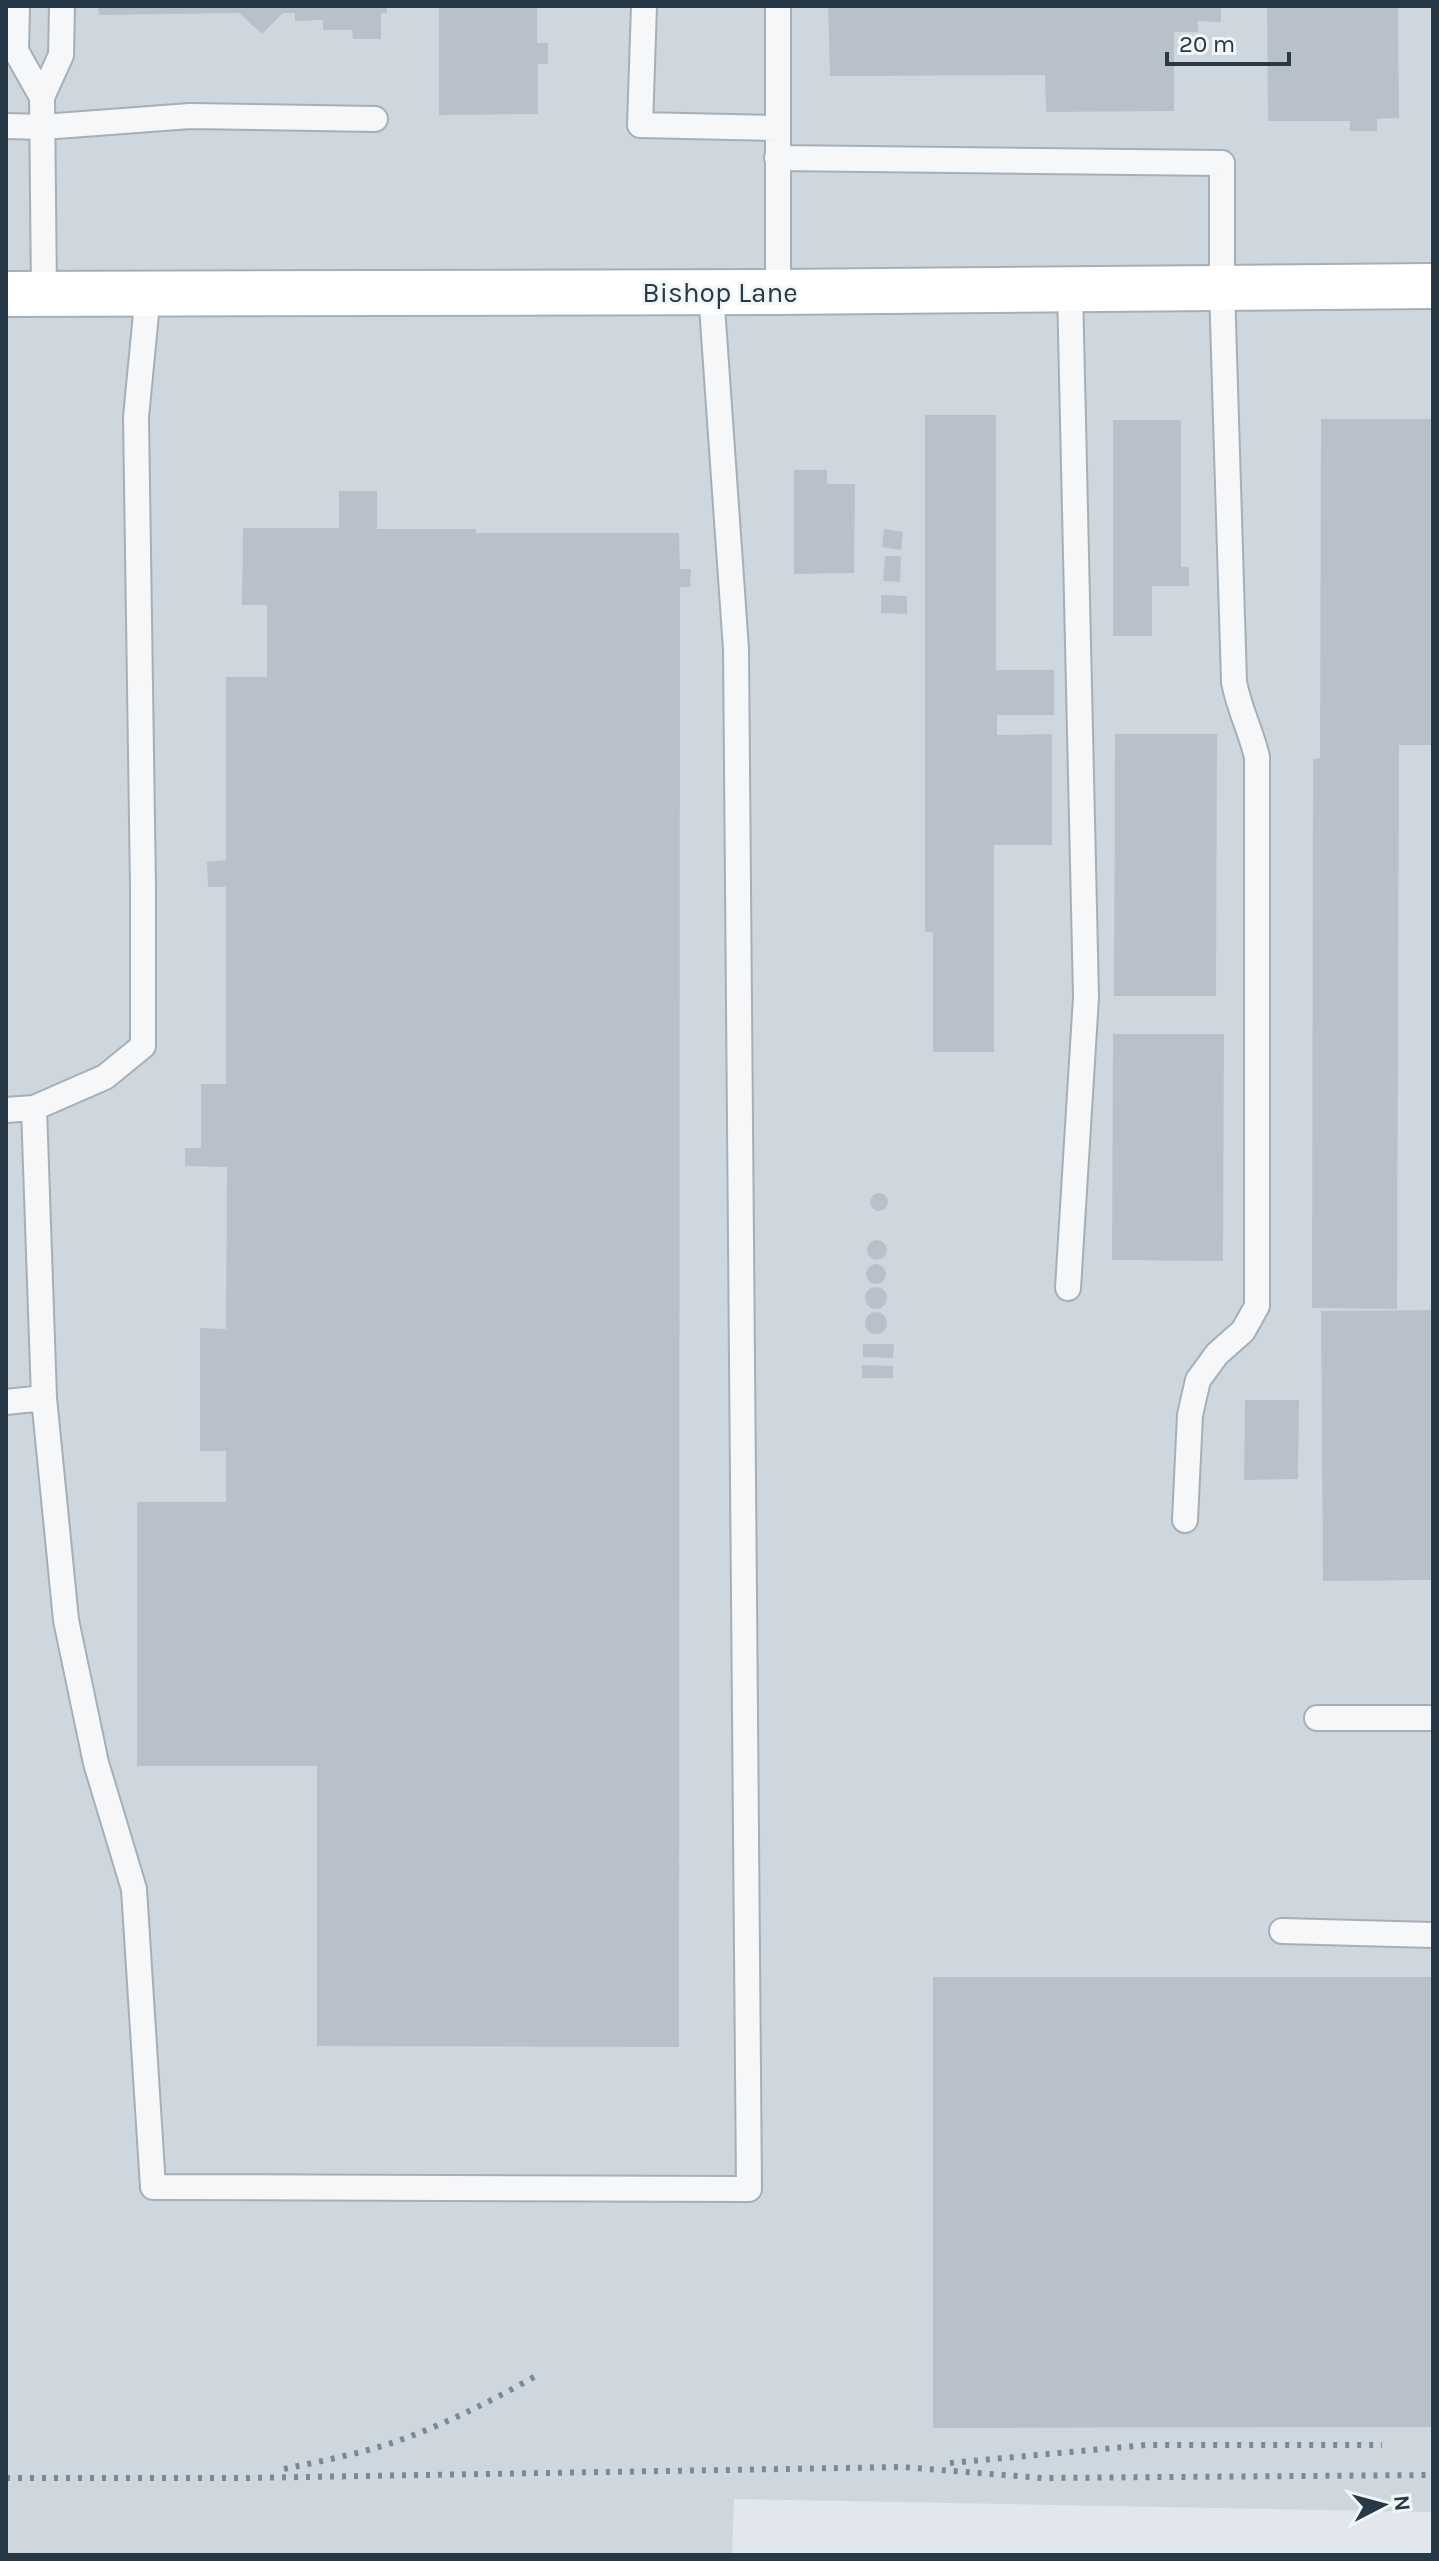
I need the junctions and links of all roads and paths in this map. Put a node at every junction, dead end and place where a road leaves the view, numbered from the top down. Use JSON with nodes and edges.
{"nodes":[{"id":1,"x":17,"y":6,"type":"edge"},
{"id":2,"x":62,"y":6,"type":"edge"},
{"id":3,"x":644,"y":6,"type":"edge"},
{"id":4,"x":778,"y":6,"type":"edge"},
{"id":5,"x":42,"y":97,"type":"junction"},
{"id":6,"x":375,"y":119,"type":"dead end"},
{"id":7,"x":6,"y":126,"type":"edge"},
{"id":8,"x":43,"y":127,"type":"junction"},
{"id":9,"x":778,"y":128,"type":"junction"},
{"id":10,"x":777,"y":158,"type":"junction"},
{"id":11,"x":1433,"y":286,"type":"edge"},
{"id":12,"x":1222,"y":288,"type":"junction"},
{"id":13,"x":1070,"y":289,"type":"junction"},
{"id":14,"x":711,"y":292,"type":"junction"},
{"id":15,"x":778,"y":292,"type":"junction"},
{"id":16,"x":148,"y":293,"type":"junction"},
{"id":17,"x":25,"y":294,"type":"edge"},
{"id":18,"x":34,"y":1108,"type":"junction"},
{"id":19,"x":6,"y":1110,"type":"edge"},
{"id":20,"x":1068,"y":1288,"type":"dead end"},
{"id":21,"x":44,"y":1398,"type":"junction"},
{"id":22,"x":6,"y":1402,"type":"edge"},
{"id":23,"x":1185,"y":1520,"type":"dead end"},
{"id":24,"x":1317,"y":1718,"type":"dead end"},
{"id":25,"x":1433,"y":1718,"type":"edge"},
{"id":26,"x":1282,"y":1931,"type":"dead end"},
{"id":27,"x":1433,"y":1935,"type":"edge"}],
"edges":[{"from":1,"to":5,"type":"lane"},
{"from":2,"to":5,"type":"lane"},
{"from":3,"to":9,"type":"lane"},
{"from":4,"to":9,"type":"lane"},
{"from":5,"to":8,"type":"lane"},
{"from":6,"to":8,"type":"lane"},
{"from":7,"to":8,"type":"lane"},
{"from":8,"to":17,"type":"lane"},
{"from":9,"to":10,"type":"lane"},
{"from":10,"to":12,"type":"lane"},
{"from":10,"to":15,"type":"lane"},
{"from":11,"to":12,"type":"street","name":"Bishop Lane"},
{"from":12,"to":13,"type":"street","name":"Bishop Lane"},
{"from":12,"to":23,"type":"lane"},
{"from":13,"to":15,"type":"street","name":"Bishop Lane"},
{"from":13,"to":20,"type":"lane"},
{"from":14,"to":15,"type":"street","name":"Bishop Lane"},
{"from":14,"to":16,"type":"street","name":"Bishop Lane"},
{"from":14,"to":21,"type":"lane"},
{"from":16,"to":17,"type":"street","name":"Bishop Lane"},
{"from":16,"to":18,"type":"lane"},
{"from":18,"to":19,"type":"lane"},
{"from":18,"to":21,"type":"lane"},
{"from":21,"to":22,"type":"lane"},
{"from":24,"to":25,"type":"lane"},
{"from":26,"to":27,"type":"lane"}]}
